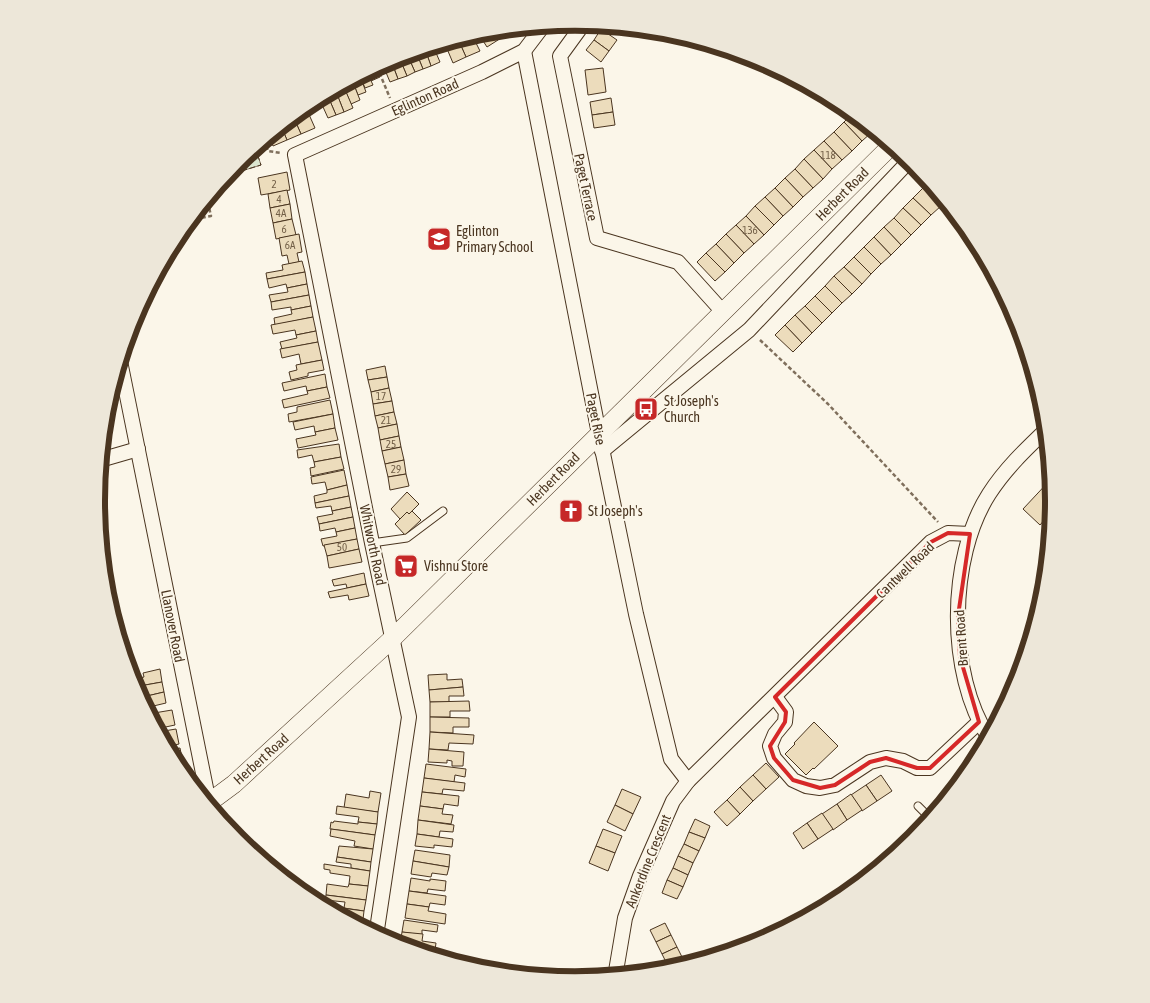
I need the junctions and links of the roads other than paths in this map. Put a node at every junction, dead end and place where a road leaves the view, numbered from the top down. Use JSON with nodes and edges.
{"nodes":[{"id":1,"x":578,"y":31,"type":"edge"},
{"id":2,"x":538,"y":33,"type":"edge"},
{"id":3,"x":524,"y":51,"type":"junction"},
{"id":4,"x":887,"y":150,"type":"edge"},
{"id":5,"x":295,"y":155,"type":"joint"},
{"id":6,"x":905,"y":166,"type":"edge"},
{"id":7,"x":723,"y":312,"type":"junction"},
{"id":8,"x":123,"y":374,"type":"edge"},
{"id":9,"x":1040,"y":435,"type":"edge"},
{"id":10,"x":601,"y":442,"type":"junction"},
{"id":11,"x":138,"y":449,"type":"junction"},
{"id":12,"x":107,"y":458,"type":"edge"},
{"id":13,"x":443,"y":510,"type":"dead end"},
{"id":14,"x":970,"y":534,"type":"junction"},
{"id":15,"x":372,"y":543,"type":"junction"},
{"id":16,"x":392,"y":638,"type":"junction"},
{"id":17,"x":775,"y":697,"type":"junction"},
{"id":18,"x":979,"y":722,"type":"junction"},
{"id":19,"x":985,"y":732,"type":"edge"},
{"id":20,"x":688,"y":781,"type":"junction"},
{"id":21,"x":206,"y":793,"type":"edge"},
{"id":22,"x":212,"y":800,"type":"edge"},
{"id":23,"x":918,"y":806,"type":"dead end"},
{"id":24,"x":927,"y":814,"type":"edge"},
{"id":25,"x":377,"y":928,"type":"edge"},
{"id":26,"x":616,"y":970,"type":"edge"}],
"edges":[{"from":1,"to":7,"type":"street","name":"Paget Terrace"},
{"from":2,"to":3,"type":"street","name":"Eglinton Road"},
{"from":3,"to":5,"type":"street","name":"Eglinton Road"},
{"from":3,"to":10,"type":"street","name":"Paget Rise"},
{"from":4,"to":7,"type":"street","name":"Herbert Road"},
{"from":5,"to":15,"type":"street","name":"Whitworth Road"},
{"from":6,"to":10,"type":"street","name":"Herbert Road"},
{"from":7,"to":10,"type":"street","name":"Herbert Road"},
{"from":8,"to":11,"type":"street","name":"Llanover Road"},
{"from":9,"to":14,"type":"street"},
{"from":10,"to":16,"type":"street","name":"Herbert Road"},
{"from":10,"to":20,"type":"street","name":"Paget Rise"},
{"from":11,"to":12,"type":"street"},
{"from":11,"to":21,"type":"street","name":"Llanover Road"},
{"from":13,"to":15,"type":"lane"},
{"from":14,"to":17,"type":"street","name":"Cantwell Road"},
{"from":14,"to":18,"type":"street","name":"Brent Road"},
{"from":15,"to":16,"type":"street","name":"Whitworth Road"},
{"from":16,"to":22,"type":"street","name":"Herbert Road"},
{"from":16,"to":25,"type":"street","name":"Whitworth Road"},
{"from":17,"to":18,"type":"street"},
{"from":17,"to":20,"type":"street","name":"Cantwell Road"},
{"from":18,"to":19,"type":"street","name":"Brent Road"},
{"from":20,"to":26,"type":"street","name":"Ankerdine Crescent"},
{"from":23,"to":24,"type":"lane"}]}
